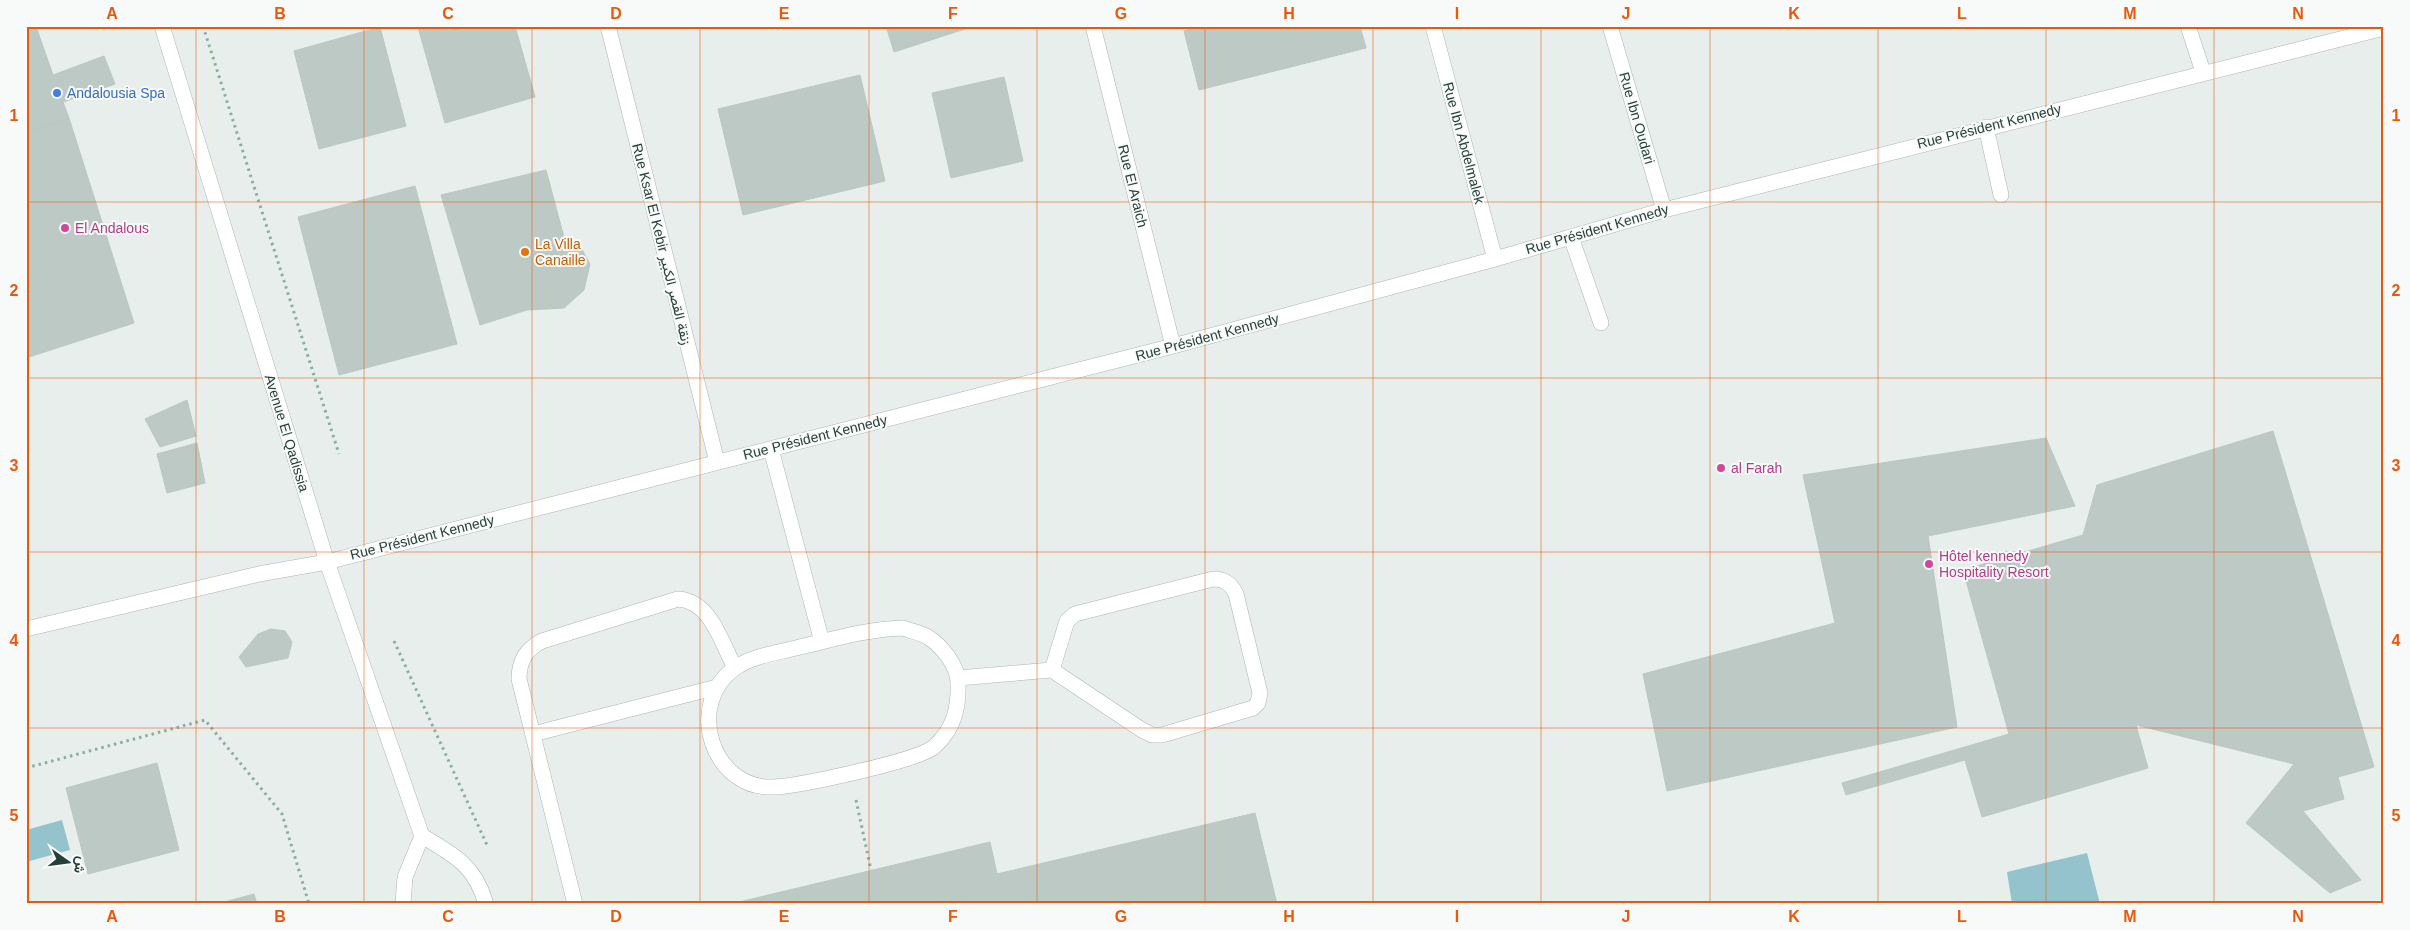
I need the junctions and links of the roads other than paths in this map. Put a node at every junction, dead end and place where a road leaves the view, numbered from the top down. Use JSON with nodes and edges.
{"nodes":[{"id":1,"x":162,"y":26,"type":"edge"},
{"id":2,"x":608,"y":26,"type":"edge"},
{"id":3,"x":1092,"y":26,"type":"edge"},
{"id":4,"x":1433,"y":26,"type":"edge"},
{"id":5,"x":1610,"y":26,"type":"edge"},
{"id":6,"x":2188,"y":26,"type":"edge"},
{"id":7,"x":2384,"y":28,"type":"edge"},
{"id":8,"x":2353,"y":31,"type":"edge"},
{"id":9,"x":2203,"y":72,"type":"junction"},
{"id":10,"x":1986,"y":127,"type":"junction"},
{"id":11,"x":2001,"y":195,"type":"dead end"},
{"id":12,"x":1664,"y":210,"type":"junction"},
{"id":13,"x":1571,"y":237,"type":"junction"},
{"id":14,"x":1495,"y":259,"type":"junction"},
{"id":15,"x":1601,"y":323,"type":"dead end"},
{"id":16,"x":1173,"y":346,"type":"junction"},
{"id":17,"x":771,"y":449,"type":"junction"},
{"id":18,"x":717,"y":462,"type":"junction"},
{"id":19,"x":327,"y":562,"type":"junction"},
{"id":20,"x":26,"y":630,"type":"edge"},
{"id":21,"x":822,"y":642,"type":"junction"},
{"id":22,"x":735,"y":668,"type":"junction"},
{"id":23,"x":1052,"y":670,"type":"junction"},
{"id":24,"x":958,"y":678,"type":"junction"},
{"id":25,"x":717,"y":687,"type":"junction"},
{"id":26,"x":533,"y":734,"type":"junction"},
{"id":27,"x":422,"y":836,"type":"junction"},
{"id":28,"x":403,"y":904,"type":"edge"},
{"id":29,"x":486,"y":904,"type":"edge"},
{"id":30,"x":575,"y":904,"type":"edge"}],
"edges":[{"from":1,"to":19,"type":"street","name":"Avenue El Qadissia"},
{"from":2,"to":18,"type":"street","name":"Rue Ksar El Kebir زنقة القصر الكبير"},
{"from":3,"to":16,"type":"street","name":"Rue El Araich"},
{"from":4,"to":14,"type":"street","name":"Rue Ibn Abdelmalek"},
{"from":5,"to":12,"type":"street","name":"Rue Ibn Oudari"},
{"from":6,"to":9,"type":"street"},
{"from":7,"to":8,"type":"street","name":"Rue Président Kennedy"},
{"from":8,"to":9,"type":"street","name":"Rue Président Kennedy"},
{"from":9,"to":10,"type":"street","name":"Rue Président Kennedy"},
{"from":10,"to":11,"type":"street"},
{"from":10,"to":12,"type":"street","name":"Rue Président Kennedy"},
{"from":12,"to":13,"type":"street","name":"Rue Président Kennedy"},
{"from":13,"to":14,"type":"street","name":"Rue Président Kennedy"},
{"from":13,"to":15,"type":"street"},
{"from":14,"to":16,"type":"street","name":"Rue Président Kennedy"},
{"from":16,"to":17,"type":"street","name":"Rue Président Kennedy"},
{"from":17,"to":18,"type":"street","name":"Rue Président Kennedy"},
{"from":17,"to":21,"type":"street"},
{"from":18,"to":19,"type":"street","name":"Rue Président Kennedy"},
{"from":19,"to":20,"type":"street","name":"Rue Président Kennedy"},
{"from":19,"to":27,"type":"street","name":"Avenue El Qadissia"},
{"from":21,"to":22,"type":"street"},
{"from":21,"to":24,"type":"street"},
{"from":22,"to":25,"type":"street"},
{"from":22,"to":26,"type":"street"},
{"from":23,"to":23,"type":"street"},
{"from":23,"to":24,"type":"street"},
{"from":24,"to":25,"type":"street"},
{"from":25,"to":26,"type":"street"},
{"from":26,"to":30,"type":"street"},
{"from":27,"to":28,"type":"street"},
{"from":27,"to":29,"type":"street"}]}
